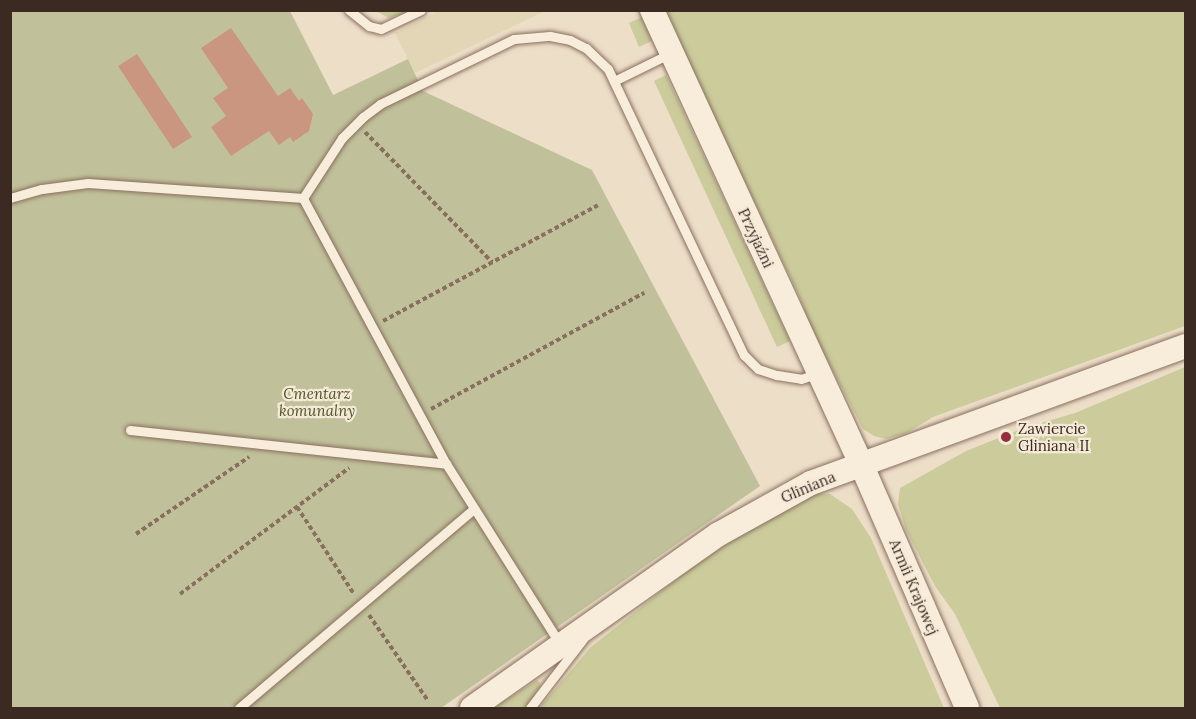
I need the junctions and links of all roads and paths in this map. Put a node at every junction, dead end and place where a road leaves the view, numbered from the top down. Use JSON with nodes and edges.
{"nodes":[{"id":1,"x":349,"y":10,"type":"edge"},
{"id":2,"x":421,"y":10,"type":"edge"},
{"id":3,"x":652,"y":10,"type":"edge"},
{"id":4,"x":671,"y":53,"type":"junction"},
{"id":5,"x":614,"y":81,"type":"junction"},
{"id":6,"x":356,"y":123,"type":"junction"},
{"id":7,"x":10,"y":198,"type":"edge"},
{"id":8,"x":303,"y":198,"type":"junction"},
{"id":9,"x":598,"y":205,"type":"dead end"},
{"id":10,"x":492,"y":262,"type":"junction"},
{"id":11,"x":644,"y":293,"type":"dead end"},
{"id":12,"x":372,"y":327,"type":"junction"},
{"id":13,"x":1185,"y":346,"type":"edge"},
{"id":14,"x":818,"y":373,"type":"junction"},
{"id":15,"x":420,"y":415,"type":"junction"},
{"id":16,"x":129,"y":430,"type":"dead end"},
{"id":17,"x":267,"y":444,"type":"junction"},
{"id":18,"x":367,"y":455,"type":"junction"},
{"id":19,"x":446,"y":464,"type":"junction"},
{"id":20,"x":862,"y":466,"type":"junction"},
{"id":21,"x":474,"y":509,"type":"junction"},
{"id":22,"x":136,"y":534,"type":"dead end"},
{"id":23,"x":180,"y":594,"type":"dead end"},
{"id":24,"x":592,"y":623,"type":"junction"},
{"id":25,"x":561,"y":646,"type":"junction"},
{"id":26,"x":239,"y":708,"type":"edge"},
{"id":27,"x":472,"y":708,"type":"edge"},
{"id":28,"x":530,"y":708,"type":"edge"},
{"id":29,"x":967,"y":708,"type":"edge"}],
"edges":[{"from":1,"to":2,"type":"lane"},
{"from":3,"to":4,"type":"street","name":"Przyjaźni"},
{"from":4,"to":5,"type":"lane"},
{"from":4,"to":14,"type":"street","name":"Przyjaźni"},
{"from":5,"to":6,"type":"lane"},
{"from":5,"to":14,"type":"lane"},
{"from":6,"to":8,"type":"lane"},
{"from":6,"to":10,"type":"path"},
{"from":7,"to":8,"type":"lane"},
{"from":8,"to":12,"type":"lane"},
{"from":9,"to":10,"type":"path"},
{"from":10,"to":12,"type":"path"},
{"from":11,"to":15,"type":"path"},
{"from":12,"to":15,"type":"lane"},
{"from":13,"to":20,"type":"street","name":"Gliniana"},
{"from":14,"to":20,"type":"street","name":"Przyjaźni"},
{"from":15,"to":19,"type":"lane"},
{"from":16,"to":17,"type":"lane"},
{"from":17,"to":18,"type":"lane"},
{"from":17,"to":22,"type":"path"},
{"from":18,"to":19,"type":"lane"},
{"from":18,"to":23,"type":"path"},
{"from":19,"to":21,"type":"lane"},
{"from":20,"to":24,"type":"street","name":"Gliniana"},
{"from":20,"to":29,"type":"street","name":"Armii Krajowej"},
{"from":21,"to":25,"type":"lane"},
{"from":21,"to":26,"type":"lane"},
{"from":24,"to":25,"type":"street","name":"Gliniana"},
{"from":24,"to":28,"type":"lane"},
{"from":25,"to":27,"type":"street","name":"Gliniana"}]}
